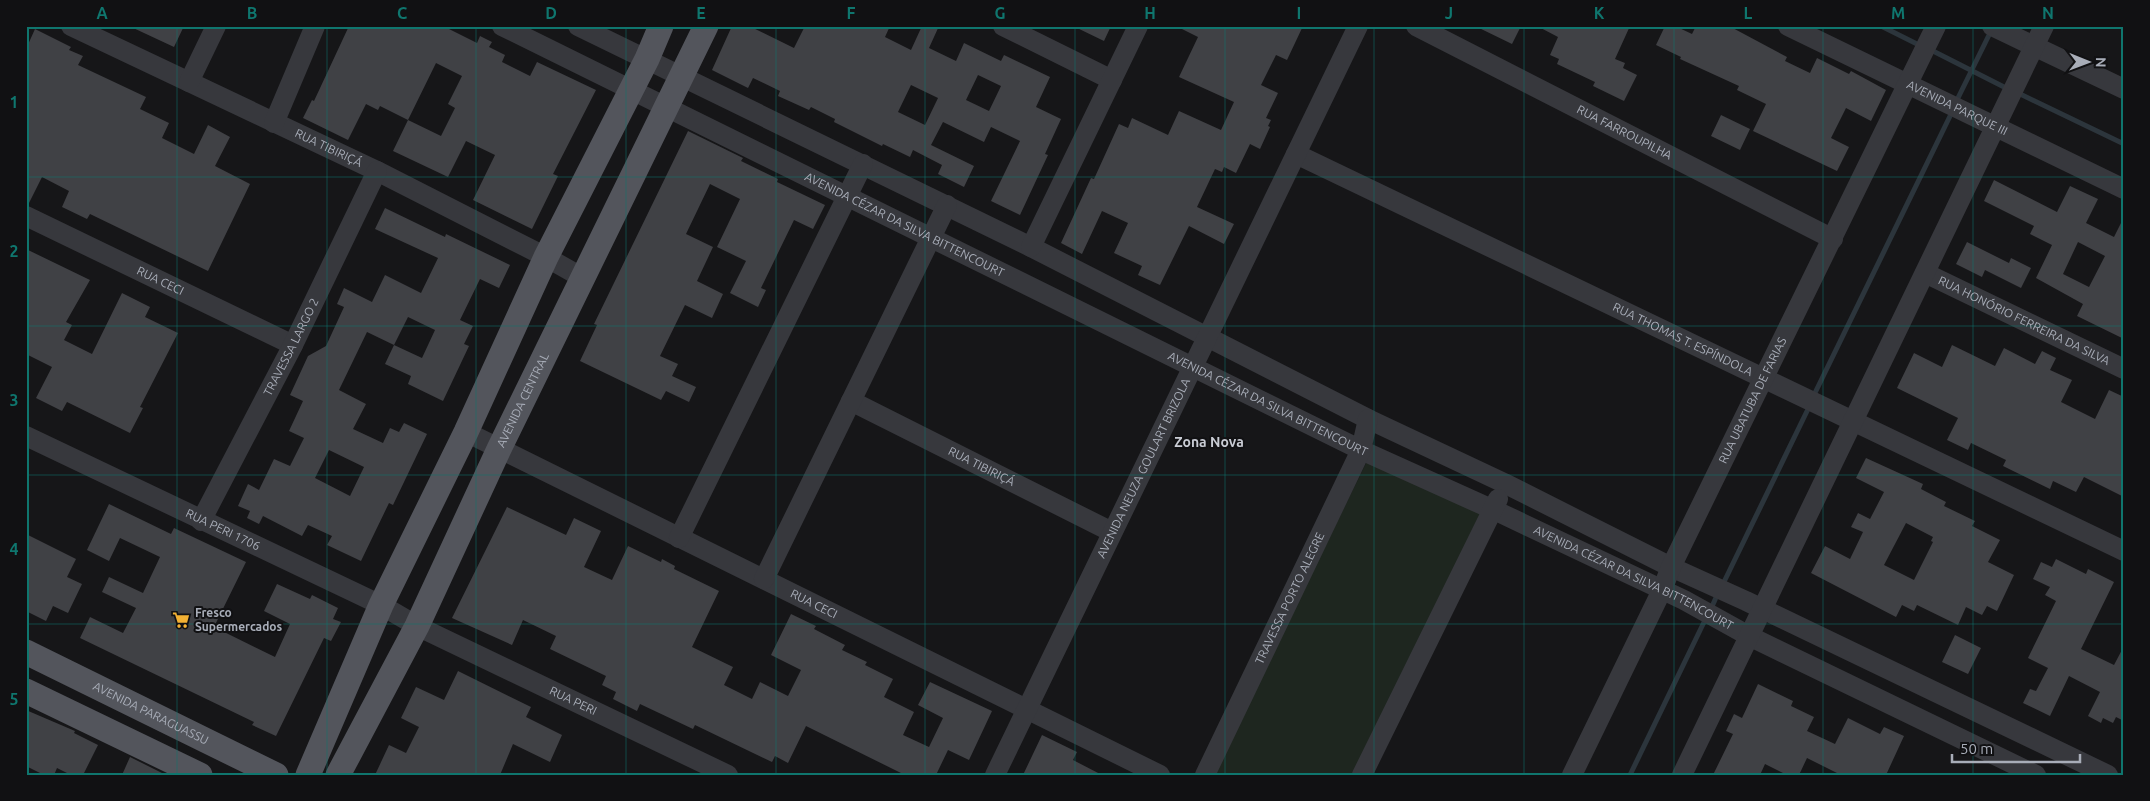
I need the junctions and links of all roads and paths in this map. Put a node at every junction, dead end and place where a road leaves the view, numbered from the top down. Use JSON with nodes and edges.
{"nodes":[{"id":1,"x":71,"y":26,"type":"edge"},
{"id":2,"x":216,"y":26,"type":"edge"},
{"id":3,"x":315,"y":26,"type":"edge"},
{"id":4,"x":502,"y":26,"type":"edge"},
{"id":5,"x":578,"y":26,"type":"edge"},
{"id":6,"x":662,"y":26,"type":"edge"},
{"id":7,"x":706,"y":26,"type":"edge"},
{"id":8,"x":1003,"y":26,"type":"edge"},
{"id":9,"x":1138,"y":26,"type":"edge"},
{"id":10,"x":1358,"y":26,"type":"edge"},
{"id":11,"x":1416,"y":26,"type":"edge"},
{"id":12,"x":1788,"y":26,"type":"edge"},
{"id":13,"x":1936,"y":26,"type":"edge"},
{"id":14,"x":2044,"y":26,"type":"edge"},
{"id":15,"x":2001,"y":30,"type":"edge"},
{"id":16,"x":2035,"y":46,"type":"junction"},
{"id":17,"x":647,"y":59,"type":"junction"},
{"id":18,"x":682,"y":78,"type":"junction"},
{"id":19,"x":1112,"y":80,"type":"junction"},
{"id":20,"x":189,"y":82,"type":"junction"},
{"id":21,"x":1908,"y":84,"type":"junction"},
{"id":22,"x":632,"y":89,"type":"junction"},
{"id":23,"x":2124,"y":89,"type":"edge"},
{"id":24,"x":667,"y":106,"type":"junction"},
{"id":25,"x":274,"y":123,"type":"junction"},
{"id":26,"x":1996,"y":127,"type":"junction"},
{"id":27,"x":1296,"y":154,"type":"junction"},
{"id":28,"x":863,"y":164,"type":"junction"},
{"id":29,"x":377,"y":171,"type":"junction"},
{"id":30,"x":2124,"y":189,"type":"edge"},
{"id":31,"x":846,"y":196,"type":"junction"},
{"id":32,"x":947,"y":205,"type":"junction"},
{"id":33,"x":26,"y":216,"type":"edge"},
{"id":34,"x":931,"y":237,"type":"junction"},
{"id":35,"x":1832,"y":239,"type":"junction"},
{"id":36,"x":1031,"y":247,"type":"junction"},
{"id":37,"x":546,"y":257,"type":"junction"},
{"id":38,"x":1925,"y":273,"type":"junction"},
{"id":39,"x":582,"y":278,"type":"junction"},
{"id":40,"x":1206,"y":338,"type":"junction"},
{"id":41,"x":292,"y":345,"type":"junction"},
{"id":42,"x":1193,"y":366,"type":"junction"},
{"id":43,"x":2124,"y":369,"type":"edge"},
{"id":44,"x":1773,"y":384,"type":"junction"},
{"id":45,"x":851,"y":401,"type":"junction"},
{"id":46,"x":1368,"y":419,"type":"junction"},
{"id":47,"x":1853,"y":422,"type":"junction"},
{"id":48,"x":466,"y":432,"type":"junction"},
{"id":49,"x":26,"y":436,"type":"edge"},
{"id":50,"x":499,"y":449,"type":"junction"},
{"id":51,"x":1361,"y":450,"type":"junction"},
{"id":52,"x":1504,"y":483,"type":"junction"},
{"id":53,"x":1494,"y":510,"type":"junction"},
{"id":54,"x":201,"y":521,"type":"junction"},
{"id":55,"x":1112,"y":532,"type":"junction"},
{"id":56,"x":679,"y":538,"type":"junction"},
{"id":57,"x":2124,"y":551,"type":"edge"},
{"id":58,"x":1679,"y":570,"type":"junction"},
{"id":59,"x":764,"y":579,"type":"junction"},
{"id":60,"x":1662,"y":590,"type":"junction"},
{"id":61,"x":381,"y":605,"type":"junction"},
{"id":62,"x":1753,"y":605,"type":"junction"},
{"id":63,"x":417,"y":626,"type":"junction"},
{"id":64,"x":1748,"y":636,"type":"junction"},
{"id":65,"x":26,"y":652,"type":"edge"},
{"id":66,"x":26,"y":691,"type":"edge"},
{"id":67,"x":1026,"y":709,"type":"junction"},
{"id":68,"x":200,"y":775,"type":"edge"},
{"id":69,"x":276,"y":775,"type":"edge"},
{"id":70,"x":308,"y":775,"type":"edge"},
{"id":71,"x":338,"y":775,"type":"edge"},
{"id":72,"x":728,"y":775,"type":"edge"},
{"id":73,"x":994,"y":775,"type":"edge"},
{"id":74,"x":1160,"y":775,"type":"edge"},
{"id":75,"x":1205,"y":775,"type":"edge"},
{"id":76,"x":1362,"y":775,"type":"edge"},
{"id":77,"x":1572,"y":775,"type":"edge"},
{"id":78,"x":1682,"y":775,"type":"edge"},
{"id":79,"x":2036,"y":775,"type":"edge"},
{"id":80,"x":2108,"y":775,"type":"edge"}],
"edges":[{"from":1,"to":20,"type":"street","name":"RUA TIBIRIÇÁ"},
{"from":2,"to":20,"type":"street"},
{"from":3,"to":25,"type":"street"},
{"from":4,"to":22,"type":"street","name":"AVENIDA CÉZAR DA SILVA BITTENCOURT"},
{"from":5,"to":17,"type":"street"},
{"from":6,"to":17,"type":"main road"},
{"from":7,"to":18,"type":"main road","name":"AVENIDA CENTRAL"},
{"from":8,"to":19,"type":"street"},
{"from":9,"to":19,"type":"street"},
{"from":10,"to":27,"type":"street","name":"AVENIDA NEUZA GOULART BRIZOLA"},
{"from":11,"to":35,"type":"street","name":"RUA FARROUPILHA"},
{"from":12,"to":21,"type":"street","name":"AVENIDA PARQUE III"},
{"from":13,"to":21,"type":"street","name":"RUA UBATUBA DE FARIAS"},
{"from":14,"to":16,"type":"street"},
{"from":15,"to":16,"type":"street"},
{"from":16,"to":23,"type":"street"},
{"from":16,"to":26,"type":"street"},
{"from":17,"to":18,"type":"street"},
{"from":17,"to":22,"type":"main road"},
{"from":18,"to":24,"type":"main road","name":"AVENIDA CENTRAL"},
{"from":18,"to":28,"type":"street"},
{"from":19,"to":36,"type":"street"},
{"from":20,"to":25,"type":"street","name":"RUA TIBIRIÇÁ"},
{"from":21,"to":26,"type":"street","name":"AVENIDA PARQUE III"},
{"from":21,"to":35,"type":"street","name":"RUA UBATUBA DE FARIAS"},
{"from":22,"to":24,"type":"street","name":"AVENIDA CÉZAR DA SILVA BITTENCOURT"},
{"from":22,"to":37,"type":"main road"},
{"from":24,"to":31,"type":"street","name":"AVENIDA CÉZAR DA SILVA BITTENCOURT"},
{"from":24,"to":39,"type":"main road","name":"AVENIDA CENTRAL"},
{"from":25,"to":29,"type":"street","name":"RUA TIBIRIÇÁ"},
{"from":26,"to":30,"type":"street","name":"AVENIDA PARQUE III"},
{"from":26,"to":38,"type":"street"},
{"from":27,"to":40,"type":"street","name":"AVENIDA NEUZA GOULART BRIZOLA"},
{"from":27,"to":44,"type":"street","name":"RUA THOMAS T. ESPÍNDOLA"},
{"from":28,"to":31,"type":"street"},
{"from":28,"to":32,"type":"street"},
{"from":29,"to":37,"type":"street","name":"RUA TIBIRIÇÁ"},
{"from":29,"to":41,"type":"street","name":"TRAVESSA LARGO 2"},
{"from":31,"to":34,"type":"street","name":"AVENIDA CÉZAR DA SILVA BITTENCOURT"},
{"from":31,"to":56,"type":"street"},
{"from":32,"to":34,"type":"street"},
{"from":32,"to":36,"type":"street"},
{"from":33,"to":41,"type":"street","name":"RUA CECI"},
{"from":34,"to":42,"type":"street","name":"AVENIDA CÉZAR DA SILVA BITTENCOURT"},
{"from":34,"to":45,"type":"street"},
{"from":35,"to":44,"type":"street","name":"RUA UBATUBA DE FARIAS"},
{"from":36,"to":40,"type":"street"},
{"from":37,"to":39,"type":"street","name":"RUA TIBIRIÇÁ"},
{"from":37,"to":48,"type":"main road"},
{"from":38,"to":43,"type":"street","name":"RUA HONÓRIO FERREIRA DA SILVA"},
{"from":38,"to":47,"type":"street"},
{"from":39,"to":50,"type":"main road","name":"AVENIDA CENTRAL"},
{"from":40,"to":42,"type":"street","name":"AVENIDA NEUZA GOULART BRIZOLA"},
{"from":40,"to":46,"type":"street"},
{"from":41,"to":54,"type":"street","name":"TRAVESSA LARGO 2"},
{"from":42,"to":51,"type":"street","name":"AVENIDA CÉZAR DA SILVA BITTENCOURT"},
{"from":42,"to":55,"type":"street","name":"AVENIDA NEUZA GOULART BRIZOLA"},
{"from":44,"to":47,"type":"street","name":"RUA THOMAS T. ESPÍNDOLA"},
{"from":44,"to":58,"type":"street","name":"RUA UBATUBA DE FARIAS"},
{"from":45,"to":55,"type":"street","name":"RUA TIBIRIÇÁ"},
{"from":45,"to":59,"type":"street"},
{"from":46,"to":51,"type":"street","name":"TRAVESSA PORTO ALEGRE"},
{"from":46,"to":52,"type":"street"},
{"from":47,"to":57,"type":"street","name":"RUA THOMAS T. ESPÍNDOLA"},
{"from":47,"to":62,"type":"street"},
{"from":48,"to":50,"type":"street","name":"RUA CECI"},
{"from":48,"to":61,"type":"main road"},
{"from":49,"to":54,"type":"street","name":"RUA PERI 1706"},
{"from":50,"to":56,"type":"street","name":"RUA CECI"},
{"from":50,"to":63,"type":"main road","name":"AVENIDA CENTRAL"},
{"from":51,"to":53,"type":"street","name":"AVENIDA CÉZAR DA SILVA BITTENCOURT"},
{"from":51,"to":75,"type":"street","name":"TRAVESSA PORTO ALEGRE"},
{"from":52,"to":53,"type":"street"},
{"from":52,"to":58,"type":"street"},
{"from":53,"to":60,"type":"street","name":"AVENIDA CÉZAR DA SILVA BITTENCOURT"},
{"from":53,"to":76,"type":"street"},
{"from":54,"to":61,"type":"street","name":"RUA PERI 1706"},
{"from":55,"to":67,"type":"street","name":"AVENIDA NEUZA GOULART BRIZOLA"},
{"from":56,"to":59,"type":"street","name":"RUA CECI"},
{"from":58,"to":60,"type":"street","name":"RUA UBATUBA DE FARIAS"},
{"from":58,"to":62,"type":"street"},
{"from":59,"to":67,"type":"street","name":"RUA CECI"},
{"from":60,"to":64,"type":"street","name":"AVENIDA CÉZAR DA SILVA BITTENCOURT"},
{"from":60,"to":77,"type":"street","name":"RUA UBATUBA DE FARIAS"},
{"from":61,"to":63,"type":"street","name":"RUA PERI 1706"},
{"from":61,"to":70,"type":"main road"},
{"from":62,"to":64,"type":"street"},
{"from":62,"to":80,"type":"street"},
{"from":63,"to":71,"type":"main road","name":"AVENIDA CENTRAL"},
{"from":63,"to":72,"type":"street","name":"RUA PERI"},
{"from":64,"to":78,"type":"street"},
{"from":64,"to":79,"type":"street","name":"AVENIDA CÉZAR DA SILVA BITTENCOURT"},
{"from":65,"to":69,"type":"main road","name":"AVENIDA PARAGUASSU"},
{"from":66,"to":68,"type":"main road"},
{"from":67,"to":73,"type":"street","name":"AVENIDA NEUZA GOULART BRIZOLA"},
{"from":67,"to":74,"type":"street","name":"RUA CECI"}]}
